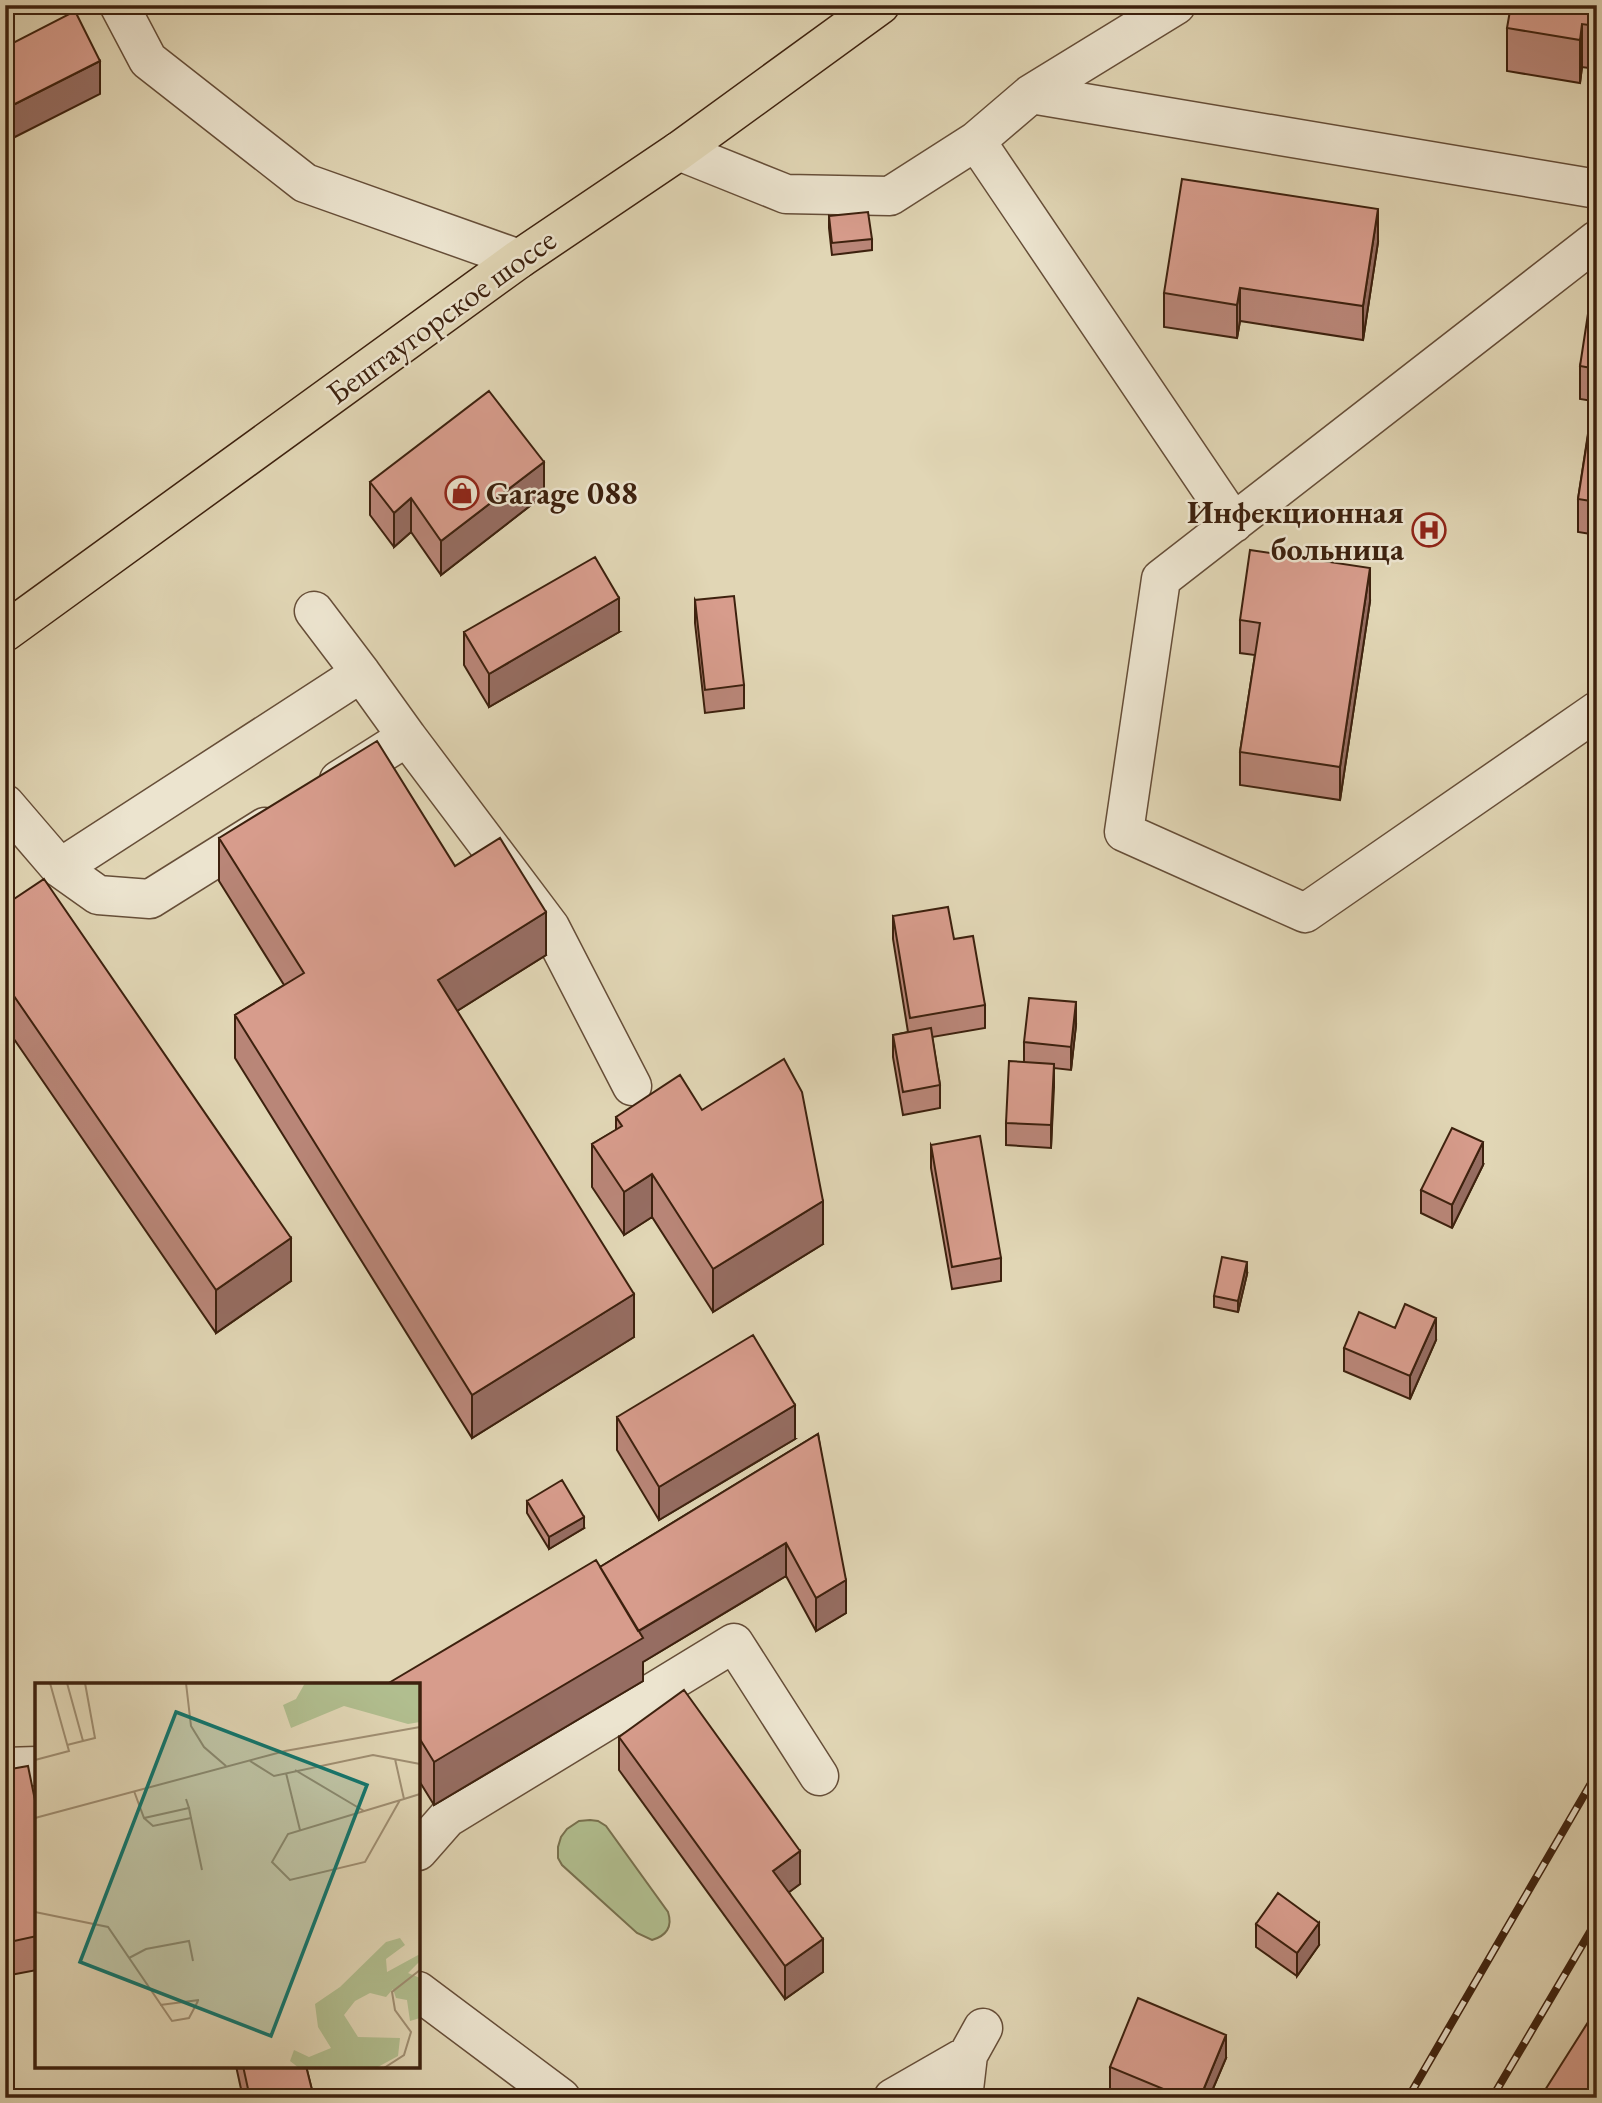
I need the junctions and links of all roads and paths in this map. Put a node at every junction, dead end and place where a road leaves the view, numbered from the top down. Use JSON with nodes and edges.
{"nodes":[{"id":1,"x":119,"y":5,"type":"edge"},
{"id":2,"x":880,"y":5,"type":"edge"},
{"id":3,"x":1175,"y":5,"type":"edge"},
{"id":4,"x":1031,"y":94,"type":"junction"},
{"id":5,"x":976,"y":141,"type":"junction"},
{"id":6,"x":679,"y":150,"type":"junction"},
{"id":7,"x":1597,"y":189,"type":"edge"},
{"id":8,"x":1597,"y":240,"type":"edge"},
{"id":9,"x":519,"y":259,"type":"junction"},
{"id":10,"x":1234,"y":523,"type":"junction"},
{"id":11,"x":314,"y":611,"type":"dead end"},
{"id":12,"x":5,"y":632,"type":"edge"},
{"id":13,"x":361,"y":673,"type":"junction"},
{"id":14,"x":1597,"y":711,"type":"edge"},
{"id":15,"x":407,"y":737,"type":"junction"},
{"id":16,"x":5,"y":804,"type":"edge"},
{"id":17,"x":60,"y":868,"type":"junction"},
{"id":18,"x":632,"y":1087,"type":"dead end"},
{"id":19,"x":35,"y":1766,"type":"edge"},
{"id":20,"x":5,"y":1767,"type":"edge"},
{"id":21,"x":819,"y":1776,"type":"dead end"},
{"id":22,"x":420,"y":1849,"type":"edge"},
{"id":23,"x":420,"y":1992,"type":"edge"},
{"id":24,"x":561,"y":2098,"type":"edge"},
{"id":25,"x":892,"y":2098,"type":"edge"},
{"id":26,"x":963,"y":2098,"type":"edge"}],
"edges":[{"from":1,"to":9,"type":"street"},
{"from":2,"to":6,"type":"main road","name":"Бештаугорское шоссе"},
{"from":3,"to":4,"type":"street"},
{"from":4,"to":5,"type":"street"},
{"from":4,"to":7,"type":"street"},
{"from":5,"to":6,"type":"street"},
{"from":5,"to":10,"type":"street"},
{"from":6,"to":9,"type":"main road","name":"Бештаугорское шоссе"},
{"from":8,"to":10,"type":"street"},
{"from":9,"to":12,"type":"main road","name":"Бештаугорское шоссе"},
{"from":10,"to":14,"type":"street"},
{"from":11,"to":13,"type":"street"},
{"from":13,"to":15,"type":"street"},
{"from":13,"to":17,"type":"street"},
{"from":15,"to":17,"type":"street"},
{"from":15,"to":18,"type":"street"},
{"from":16,"to":17,"type":"street"},
{"from":19,"to":20,"type":"street"},
{"from":21,"to":22,"type":"street"},
{"from":23,"to":24,"type":"street"},
{"from":25,"to":26,"type":"street"}]}
